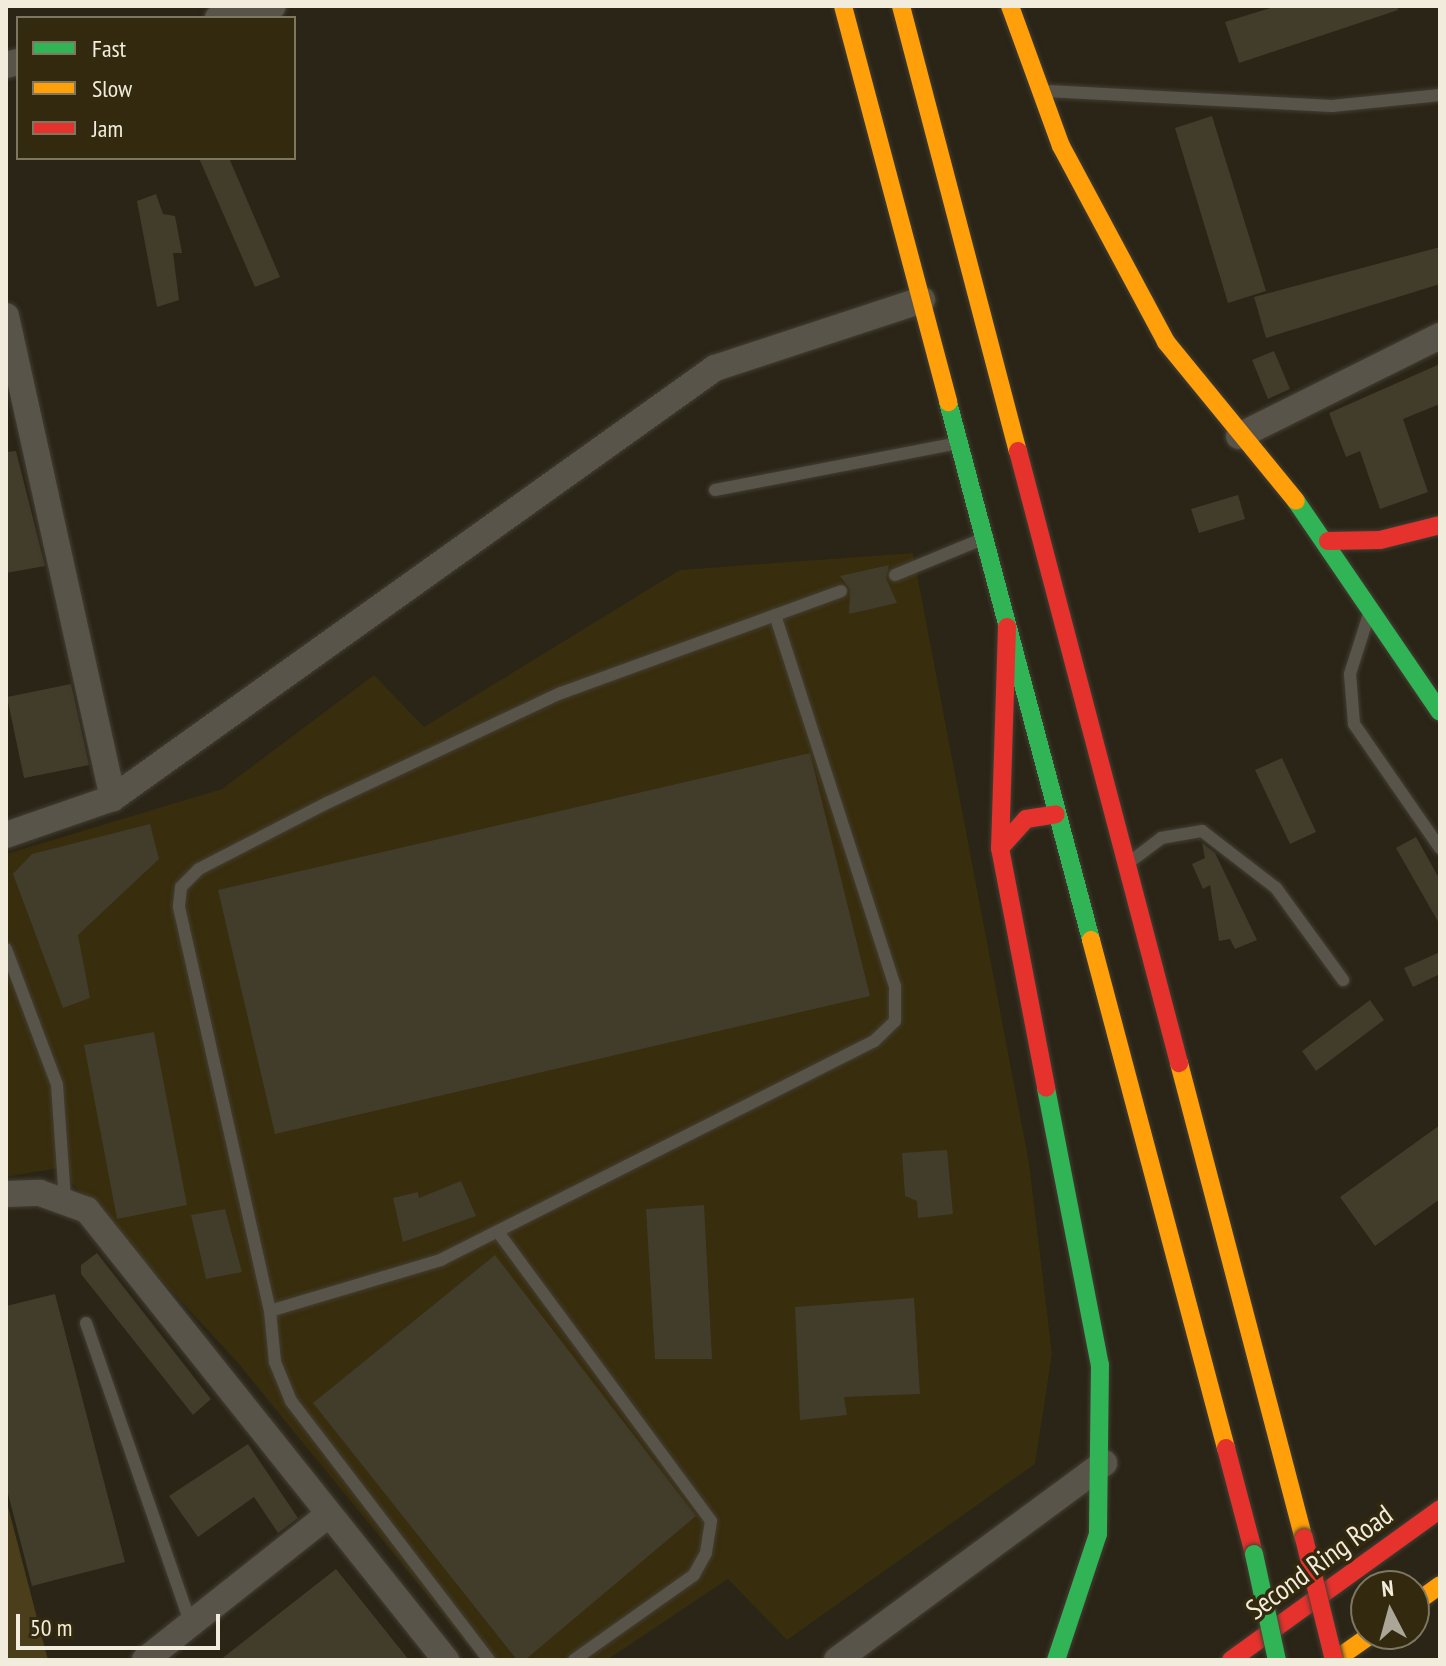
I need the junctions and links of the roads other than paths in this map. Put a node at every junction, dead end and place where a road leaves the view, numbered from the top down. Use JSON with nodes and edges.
{"nodes":[{"id":1,"x":273,"y":6,"type":"edge"},
{"id":2,"x":843,"y":6,"type":"edge"},
{"id":3,"x":901,"y":6,"type":"edge"},
{"id":4,"x":1010,"y":6,"type":"edge"},
{"id":5,"x":227,"y":16,"type":"edge"},
{"id":6,"x":896,"y":43,"type":"junction"},
{"id":7,"x":854,"y":53,"type":"junction"},
{"id":8,"x":1040,"y":91,"type":"junction"},
{"id":9,"x":1440,"y":95,"type":"edge"},
{"id":10,"x":922,"y":300,"type":"junction"},
{"id":11,"x":6,"y":316,"type":"edge"},
{"id":12,"x":1440,"y":336,"type":"edge"},
{"id":13,"x":1239,"y":436,"type":"junction"},
{"id":14,"x":959,"y":443,"type":"junction"},
{"id":15,"x":715,"y":490,"type":"dead end"},
{"id":16,"x":1440,"y":525,"type":"edge"},
{"id":17,"x":983,"y":539,"type":"junction"},
{"id":18,"x":1328,"y":541,"type":"junction"},
{"id":19,"x":895,"y":575,"type":"dead end"},
{"id":20,"x":841,"y":591,"type":"dead end"},
{"id":21,"x":1371,"y":607,"type":"junction"},
{"id":22,"x":775,"y":615,"type":"junction"},
{"id":23,"x":1007,"y":627,"type":"junction"},
{"id":24,"x":1440,"y":712,"type":"edge"},
{"id":25,"x":113,"y":798,"type":"junction"},
{"id":26,"x":1056,"y":814,"type":"junction"},
{"id":27,"x":6,"y":835,"type":"edge"},
{"id":28,"x":1000,"y":848,"type":"junction"},
{"id":29,"x":1440,"y":848,"type":"edge"},
{"id":30,"x":1129,"y":863,"type":"junction"},
{"id":31,"x":6,"y":949,"type":"edge"},
{"id":32,"x":1343,"y":980,"type":"dead end"},
{"id":33,"x":6,"y":1194,"type":"edge"},
{"id":34,"x":65,"y":1198,"type":"junction"},
{"id":35,"x":498,"y":1232,"type":"junction"},
{"id":36,"x":270,"y":1311,"type":"junction"},
{"id":37,"x":86,"y":1323,"type":"dead end"},
{"id":38,"x":1104,"y":1463,"type":"junction"},
{"id":39,"x":1440,"y":1509,"type":"edge"},
{"id":40,"x":328,"y":1515,"type":"junction"},
{"id":41,"x":191,"y":1624,"type":"junction"},
{"id":42,"x":149,"y":1659,"type":"edge"},
{"id":43,"x":446,"y":1660,"type":"edge"},
{"id":44,"x":489,"y":1660,"type":"edge"},
{"id":45,"x":574,"y":1660,"type":"edge"},
{"id":46,"x":837,"y":1660,"type":"edge"},
{"id":47,"x":1056,"y":1660,"type":"edge"},
{"id":48,"x":1231,"y":1660,"type":"edge"},
{"id":49,"x":1277,"y":1660,"type":"edge"},
{"id":50,"x":1335,"y":1660,"type":"edge"}],
"edges":[{"from":1,"to":5,"type":"street"},
{"from":2,"to":7,"type":"main road"},
{"from":3,"to":6,"type":"main road"},
{"from":4,"to":8,"type":"main road"},
{"from":6,"to":7,"type":"main road"},
{"from":6,"to":30,"type":"main road"},
{"from":7,"to":10,"type":"main road"},
{"from":8,"to":9,"type":"lane"},
{"from":8,"to":13,"type":"main road"},
{"from":10,"to":14,"type":"main road"},
{"from":10,"to":25,"type":"street"},
{"from":11,"to":25,"type":"street"},
{"from":12,"to":13,"type":"street"},
{"from":13,"to":18,"type":"main road"},
{"from":14,"to":15,"type":"lane"},
{"from":14,"to":17,"type":"main road"},
{"from":16,"to":18,"type":"main road"},
{"from":17,"to":19,"type":"lane"},
{"from":17,"to":23,"type":"main road"},
{"from":18,"to":21,"type":"main road"},
{"from":20,"to":22,"type":"lane"},
{"from":21,"to":24,"type":"main road"},
{"from":21,"to":29,"type":"lane"},
{"from":22,"to":35,"type":"lane"},
{"from":22,"to":36,"type":"lane"},
{"from":23,"to":26,"type":"main road"},
{"from":23,"to":28,"type":"main road"},
{"from":25,"to":27,"type":"street"},
{"from":26,"to":28,"type":"main road"},
{"from":26,"to":49,"type":"main road","bridge":true},
{"from":28,"to":38,"type":"main road"},
{"from":30,"to":32,"type":"lane"},
{"from":30,"to":50,"type":"main road","bridge":true},
{"from":31,"to":34,"type":"lane"},
{"from":33,"to":34,"type":"street"},
{"from":34,"to":40,"type":"street"},
{"from":35,"to":36,"type":"lane"},
{"from":35,"to":45,"type":"lane"},
{"from":36,"to":44,"type":"lane"},
{"from":37,"to":41,"type":"lane"},
{"from":38,"to":46,"type":"street"},
{"from":38,"to":47,"type":"main road"},
{"from":39,"to":48,"type":"main road","name":"Second Ring Road"},
{"from":40,"to":41,"type":"street"},
{"from":40,"to":43,"type":"street"},
{"from":41,"to":42,"type":"street"}]}
